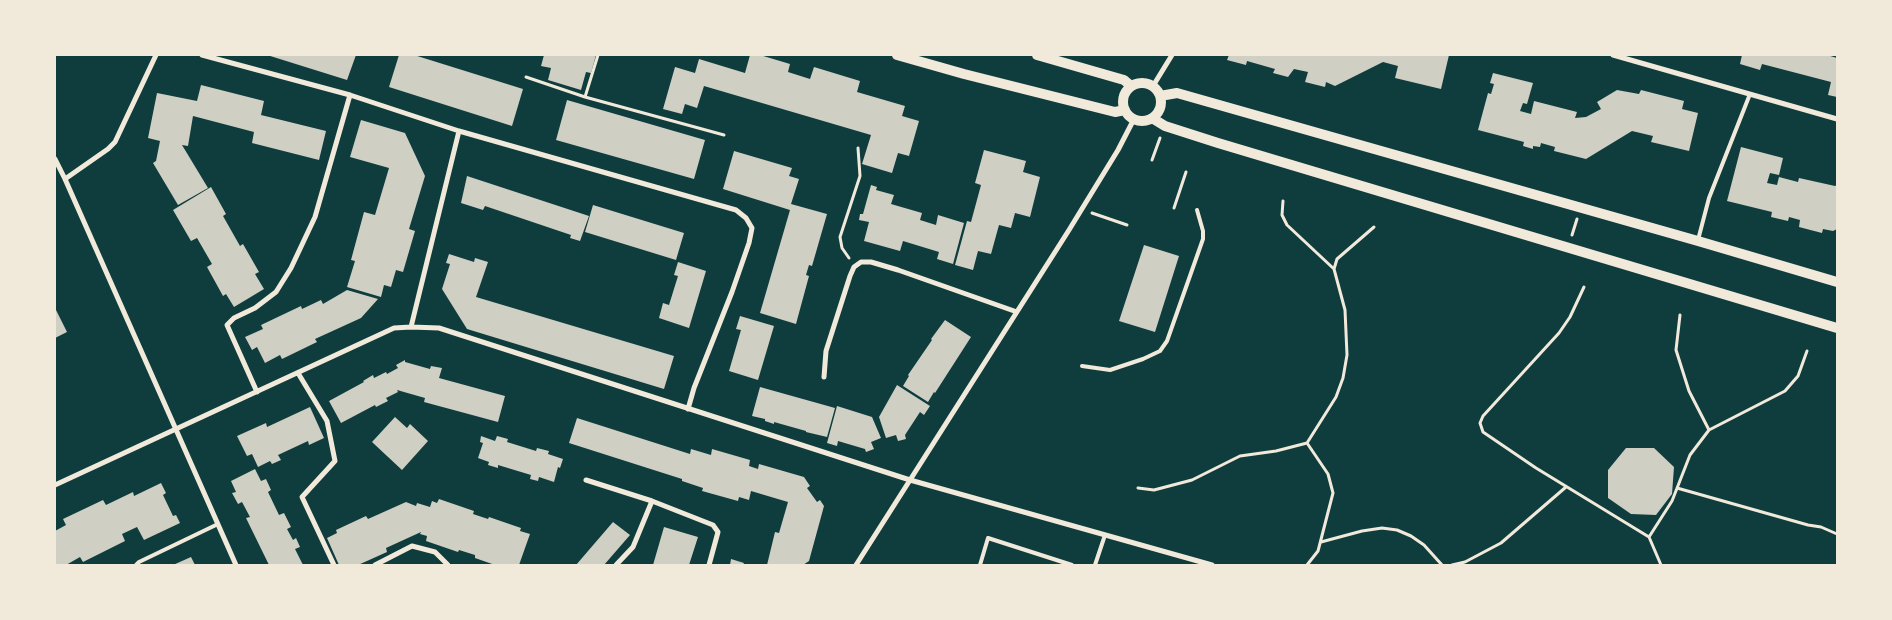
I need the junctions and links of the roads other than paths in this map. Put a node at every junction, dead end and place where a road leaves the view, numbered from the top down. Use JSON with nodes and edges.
{"nodes":[{"id":1,"x":156,"y":55,"type":"edge"},
{"id":2,"x":202,"y":55,"type":"edge"},
{"id":3,"x":897,"y":55,"type":"edge"},
{"id":4,"x":1037,"y":55,"type":"edge"},
{"id":5,"x":1172,"y":55,"type":"edge"},
{"id":6,"x":1613,"y":55,"type":"edge"},
{"id":7,"x":1131,"y":86,"type":"junction"},
{"id":8,"x":1153,"y":86,"type":"junction"},
{"id":9,"x":1750,"y":94,"type":"junction"},
{"id":10,"x":350,"y":95,"type":"junction"},
{"id":11,"x":1160,"y":96,"type":"junction"},
{"id":12,"x":1125,"y":110,"type":"junction"},
{"id":13,"x":1152,"y":118,"type":"junction"},
{"id":14,"x":1837,"y":118,"type":"edge"},
{"id":15,"x":1134,"y":119,"type":"junction"},
{"id":16,"x":459,"y":131,"type":"junction"},
{"id":17,"x":55,"y":159,"type":"edge"},
{"id":18,"x":65,"y":178,"type":"junction"},
{"id":19,"x":1197,"y":210,"type":"dead end"},
{"id":20,"x":1698,"y":241,"type":"junction"},
{"id":21,"x":1837,"y":282,"type":"edge"},
{"id":22,"x":1017,"y":312,"type":"junction"},
{"id":23,"x":411,"y":327,"type":"junction"},
{"id":24,"x":1837,"y":328,"type":"edge"},
{"id":25,"x":1082,"y":366,"type":"dead end"},
{"id":26,"x":298,"y":373,"type":"junction"},
{"id":27,"x":824,"y":377,"type":"dead end"},
{"id":28,"x":257,"y":392,"type":"junction"},
{"id":29,"x":688,"y":409,"type":"junction"},
{"id":30,"x":176,"y":429,"type":"junction"},
{"id":31,"x":586,"y":480,"type":"dead end"},
{"id":32,"x":910,"y":480,"type":"junction"},
{"id":33,"x":55,"y":486,"type":"edge"},
{"id":34,"x":652,"y":501,"type":"junction"},
{"id":35,"x":218,"y":524,"type":"junction"},
{"id":36,"x":1105,"y":535,"type":"junction"},
{"id":37,"x":136,"y":565,"type":"edge"},
{"id":38,"x":236,"y":565,"type":"edge"},
{"id":39,"x":334,"y":565,"type":"edge"},
{"id":40,"x":375,"y":565,"type":"edge"},
{"id":41,"x":448,"y":565,"type":"edge"},
{"id":42,"x":616,"y":565,"type":"edge"},
{"id":43,"x":709,"y":565,"type":"edge"},
{"id":44,"x":856,"y":565,"type":"edge"},
{"id":45,"x":980,"y":565,"type":"edge"},
{"id":46,"x":1072,"y":565,"type":"edge"},
{"id":47,"x":1095,"y":565,"type":"edge"},
{"id":48,"x":1212,"y":565,"type":"edge"}],
"edges":[{"from":1,"to":18,"type":"street"},
{"from":2,"to":10,"type":"street"},
{"from":3,"to":12,"type":"main road"},
{"from":4,"to":7,"type":"main road"},
{"from":5,"to":8,"type":"street"},
{"from":6,"to":9,"type":"street"},
{"from":7,"to":8,"type":"main road"},
{"from":7,"to":12,"type":"main road"},
{"from":8,"to":11,"type":"main road"},
{"from":9,"to":14,"type":"street"},
{"from":9,"to":20,"type":"lane"},
{"from":10,"to":16,"type":"street"},
{"from":10,"to":28,"type":"street"},
{"from":11,"to":13,"type":"main road"},
{"from":11,"to":20,"type":"main road"},
{"from":12,"to":15,"type":"main road"},
{"from":13,"to":15,"type":"main road"},
{"from":13,"to":24,"type":"main road"},
{"from":15,"to":22,"type":"street"},
{"from":16,"to":23,"type":"street"},
{"from":16,"to":29,"type":"street"},
{"from":17,"to":18,"type":"street"},
{"from":18,"to":30,"type":"street"},
{"from":19,"to":25,"type":"lane"},
{"from":20,"to":21,"type":"main road"},
{"from":22,"to":27,"type":"street"},
{"from":22,"to":32,"type":"street"},
{"from":23,"to":26,"type":"street"},
{"from":23,"to":29,"type":"street"},
{"from":26,"to":28,"type":"street"},
{"from":26,"to":39,"type":"street"},
{"from":28,"to":30,"type":"street"},
{"from":29,"to":32,"type":"street"},
{"from":30,"to":33,"type":"street"},
{"from":30,"to":35,"type":"street"},
{"from":31,"to":34,"type":"street"},
{"from":32,"to":36,"type":"street"},
{"from":32,"to":44,"type":"street"},
{"from":34,"to":42,"type":"street"},
{"from":34,"to":43,"type":"street"},
{"from":35,"to":37,"type":"lane"},
{"from":35,"to":38,"type":"street"},
{"from":36,"to":47,"type":"lane"},
{"from":36,"to":48,"type":"street"},
{"from":40,"to":41,"type":"street"},
{"from":45,"to":46,"type":"lane"}]}
